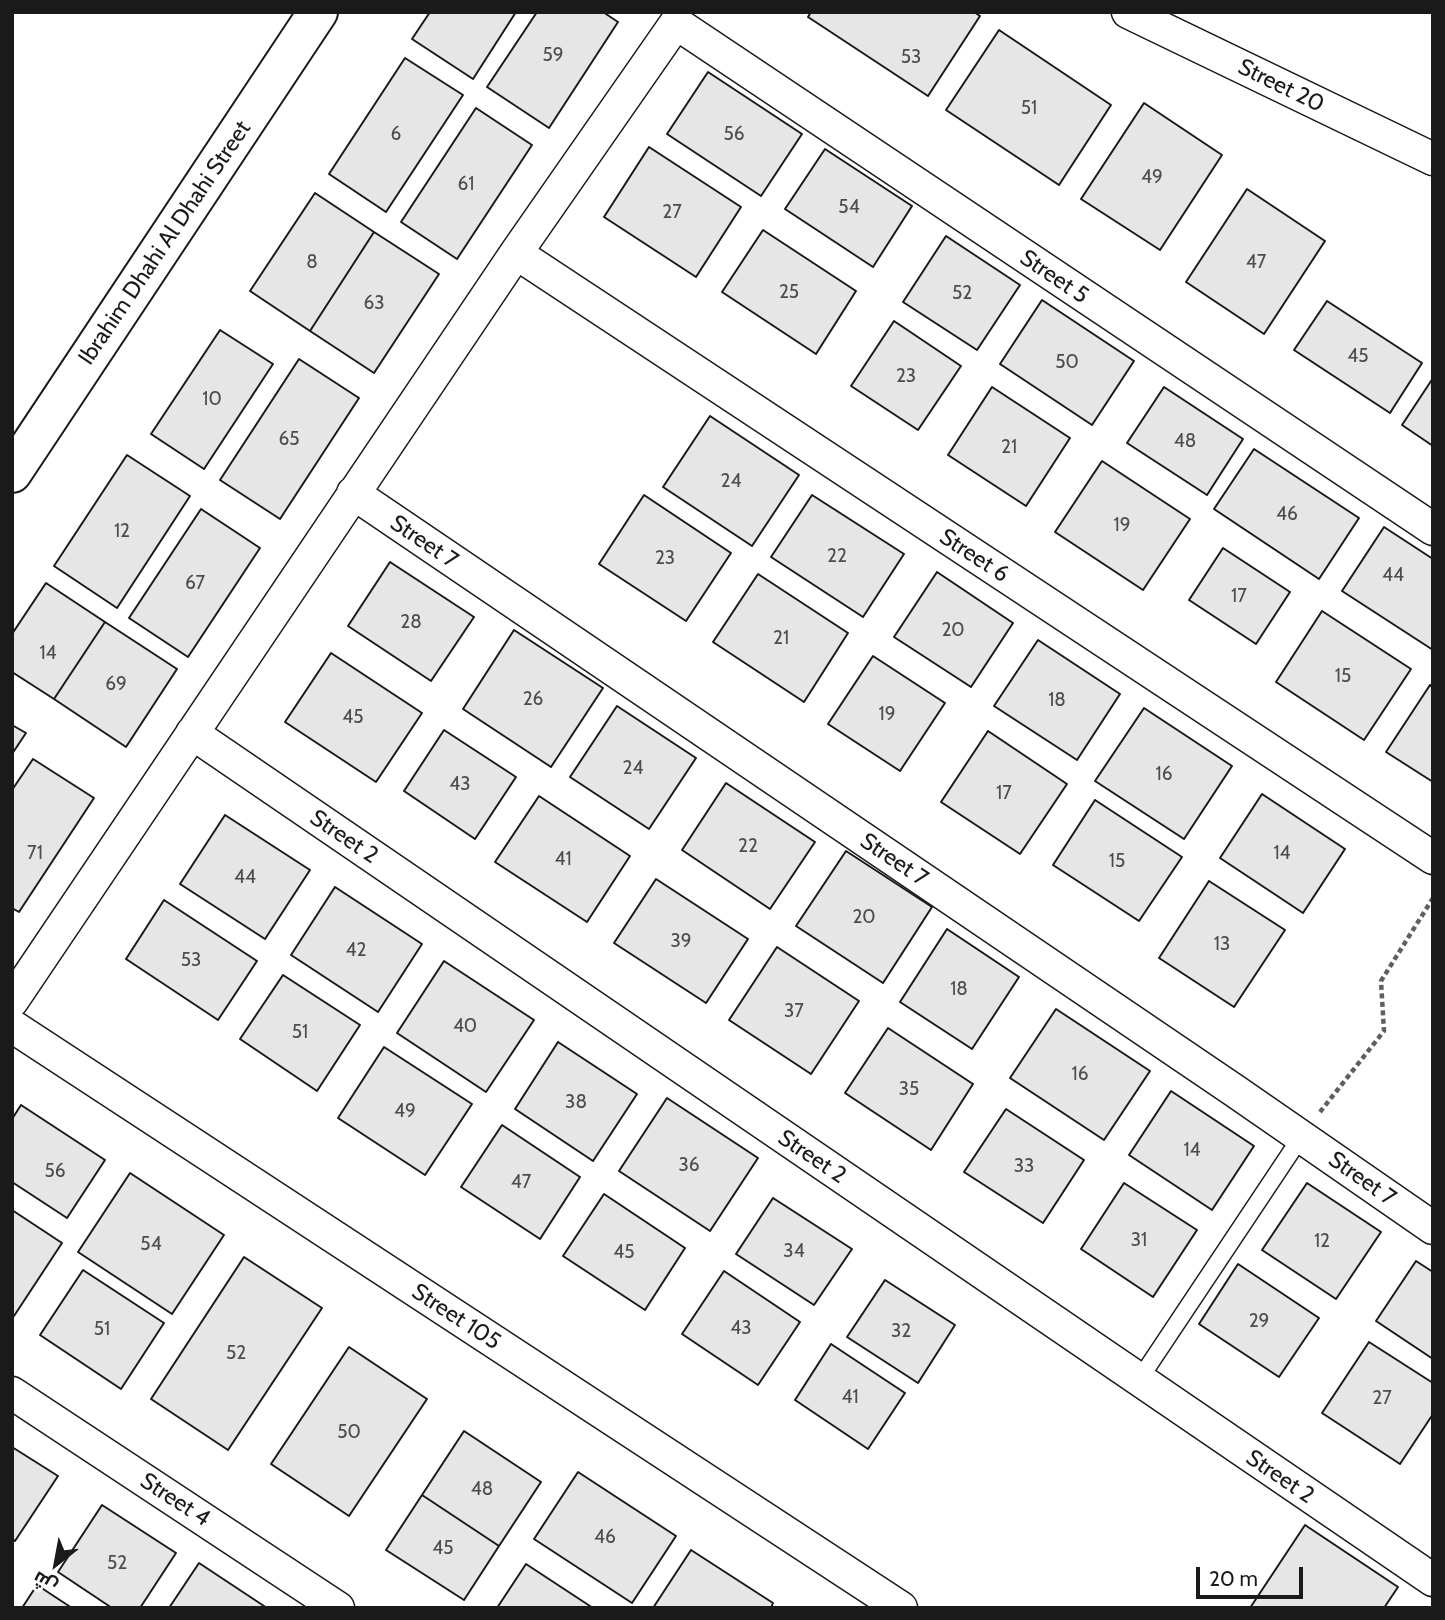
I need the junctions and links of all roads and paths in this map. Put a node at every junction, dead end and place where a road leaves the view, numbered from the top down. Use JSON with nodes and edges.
{"nodes":[{"id":1,"x":318,"y":12,"type":"edge"},
{"id":2,"x":1128,"y":12,"type":"edge"},
{"id":3,"x":1433,"y":159,"type":"edge"},
{"id":4,"x":516,"y":253,"type":"junction"},
{"id":5,"x":12,"y":473,"type":"edge"},
{"id":6,"x":353,"y":494,"type":"junction"},
{"id":7,"x":1433,"y":529,"type":"edge"},
{"id":8,"x":192,"y":733,"type":"junction"},
{"id":9,"x":1433,"y":858,"type":"edge"},
{"id":10,"x":1433,"y":898,"type":"edge"},
{"id":11,"x":12,"y":1001,"type":"edge"},
{"id":12,"x":12,"y":1026,"type":"edge"},
{"id":13,"x":1301,"y":1137,"type":"junction"},
{"id":14,"x":1433,"y":1228,"type":"edge"},
{"id":15,"x":1139,"y":1380,"type":"junction"},
{"id":16,"x":12,"y":1392,"type":"edge"},
{"id":17,"x":1433,"y":1580,"type":"edge"},
{"id":18,"x":338,"y":1608,"type":"edge"},
{"id":19,"x":901,"y":1608,"type":"edge"}],
"edges":[{"from":1,"to":5,"type":"street","name":"Ibrahim Dhahi Al Dhahi Street"},
{"from":2,"to":3,"type":"street","name":"Street 20"},
{"from":4,"to":6,"type":"street"},
{"from":4,"to":7,"type":"street","name":"Street 5"},
{"from":4,"to":9,"type":"street","name":"Street 6"},
{"from":6,"to":8,"type":"street"},
{"from":6,"to":13,"type":"street","name":"Street 7"},
{"from":8,"to":11,"type":"street"},
{"from":8,"to":15,"type":"street","name":"Street 2"},
{"from":10,"to":13,"type":"path"},
{"from":12,"to":19,"type":"street","name":"Street 105"},
{"from":13,"to":14,"type":"street","name":"Street 7"},
{"from":13,"to":15,"type":"lane"},
{"from":15,"to":17,"type":"street","name":"Street 2"},
{"from":16,"to":18,"type":"street","name":"Street 4"}]}
